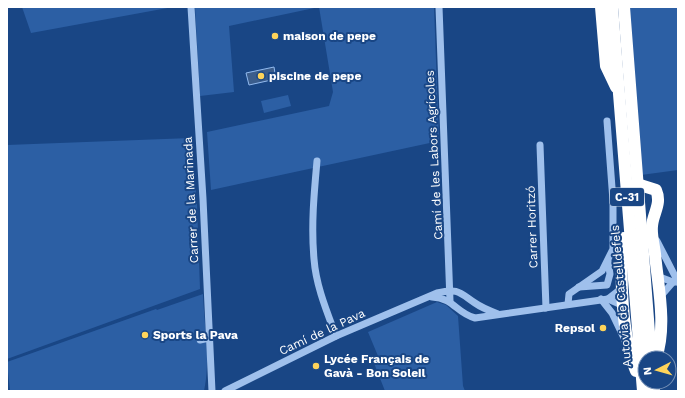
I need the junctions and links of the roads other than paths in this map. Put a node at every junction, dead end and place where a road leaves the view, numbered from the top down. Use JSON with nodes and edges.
{"nodes":[{"id":1,"x":191,"y":7,"type":"edge"},
{"id":2,"x":439,"y":7,"type":"edge"},
{"id":3,"x":601,"y":7,"type":"edge"},
{"id":4,"x":612,"y":7,"type":"edge"},
{"id":5,"x":624,"y":7,"type":"edge"},
{"id":6,"x":619,"y":93,"type":"junction"},
{"id":7,"x":607,"y":121,"type":"dead end"},
{"id":8,"x":540,"y":145,"type":"dead end"},
{"id":9,"x":317,"y":161,"type":"dead end"},
{"id":10,"x":638,"y":184,"type":"junction"},
{"id":11,"x":639,"y":201,"type":"junction"},
{"id":12,"x":628,"y":213,"type":"junction"},
{"id":13,"x":652,"y":229,"type":"junction"},
{"id":14,"x":608,"y":260,"type":"junction"},
{"id":15,"x":657,"y":276,"type":"junction"},
{"id":16,"x":676,"y":282,"type":"edge"},
{"id":17,"x":579,"y":288,"type":"junction"},
{"id":18,"x":622,"y":288,"type":"junction"},
{"id":19,"x":451,"y":290,"type":"junction"},
{"id":20,"x":430,"y":296,"type":"junction"},
{"id":21,"x":660,"y":298,"type":"junction"},
{"id":22,"x":604,"y":299,"type":"junction"},
{"id":23,"x":450,"y":302,"type":"junction"},
{"id":24,"x":568,"y":304,"type":"junction"},
{"id":25,"x":624,"y":306,"type":"junction"},
{"id":26,"x":546,"y":308,"type":"junction"},
{"id":27,"x":498,"y":314,"type":"junction"},
{"id":28,"x":336,"y":336,"type":"junction"},
{"id":29,"x":209,"y":338,"type":"junction"},
{"id":30,"x":200,"y":340,"type":"dead end"},
{"id":31,"x":628,"y":348,"type":"junction"},
{"id":32,"x":644,"y":350,"type":"edge"},
{"id":33,"x":650,"y":350,"type":"edge"},
{"id":34,"x":657,"y":350,"type":"edge"},
{"id":35,"x":637,"y":366,"type":"edge"},
{"id":36,"x":212,"y":391,"type":"edge"},
{"id":37,"x":225,"y":391,"type":"edge"}],
"edges":[{"from":1,"to":29,"type":"street","name":"Carrer de la Marinada"},
{"from":2,"to":19,"type":"street","name":"Camí de les Labors Agrícoles"},
{"from":3,"to":6,"type":"highway"},
{"from":4,"to":6,"type":"highway","name":"Autovia de Castelldefels","number":"C-31"},
{"from":5,"to":10,"type":"highway","name":"Autovia de Castelldefels","number":"C-31"},
{"from":6,"to":12,"type":"highway","name":"Autovia de Castelldefels","number":"C-31"},
{"from":7,"to":14,"type":"street"},
{"from":8,"to":26,"type":"street","name":"Carrer Horitzó"},
{"from":9,"to":28,"type":"street"},
{"from":10,"to":11,"type":"highway","name":"Autovia de Castelldefels","number":"C-31"},
{"from":10,"to":13,"type":"highway"},
{"from":11,"to":13,"type":"highway"},
{"from":11,"to":33,"type":"highway","name":"Autovia de Castelldefels","number":"C-31"},
{"from":12,"to":18,"type":"highway"},
{"from":12,"to":32,"type":"highway","name":"Autovia de Castelldefels","number":"C-31"},
{"from":13,"to":15,"type":"highway"},
{"from":13,"to":16,"type":"street"},
{"from":14,"to":17,"type":"street"},
{"from":14,"to":17,"type":"street"},
{"from":15,"to":16,"type":"street"},
{"from":15,"to":21,"type":"highway"},
{"from":16,"to":21,"type":"street"},
{"from":17,"to":24,"type":"street"},
{"from":18,"to":22,"type":"street"},
{"from":18,"to":25,"type":"highway"},
{"from":19,"to":20,"type":"street","name":"Camí de la Pava"},
{"from":19,"to":23,"type":"street","name":"Camí de les Labors Agrícoles"},
{"from":19,"to":27,"type":"street"},
{"from":20,"to":23,"type":"street"},
{"from":20,"to":28,"type":"street","name":"Camí de la Pava"},
{"from":21,"to":34,"type":"highway"},
{"from":22,"to":24,"type":"street"},
{"from":22,"to":25,"type":"street"},
{"from":22,"to":31,"type":"street"},
{"from":23,"to":27,"type":"street"},
{"from":24,"to":26,"type":"street"},
{"from":25,"to":31,"type":"highway"},
{"from":26,"to":27,"type":"street"},
{"from":28,"to":37,"type":"street","name":"Camí de la Pava"},
{"from":29,"to":30,"type":"street"},
{"from":29,"to":36,"type":"street","name":"Carrer de la Marinada"},
{"from":31,"to":35,"type":"highway"}]}
